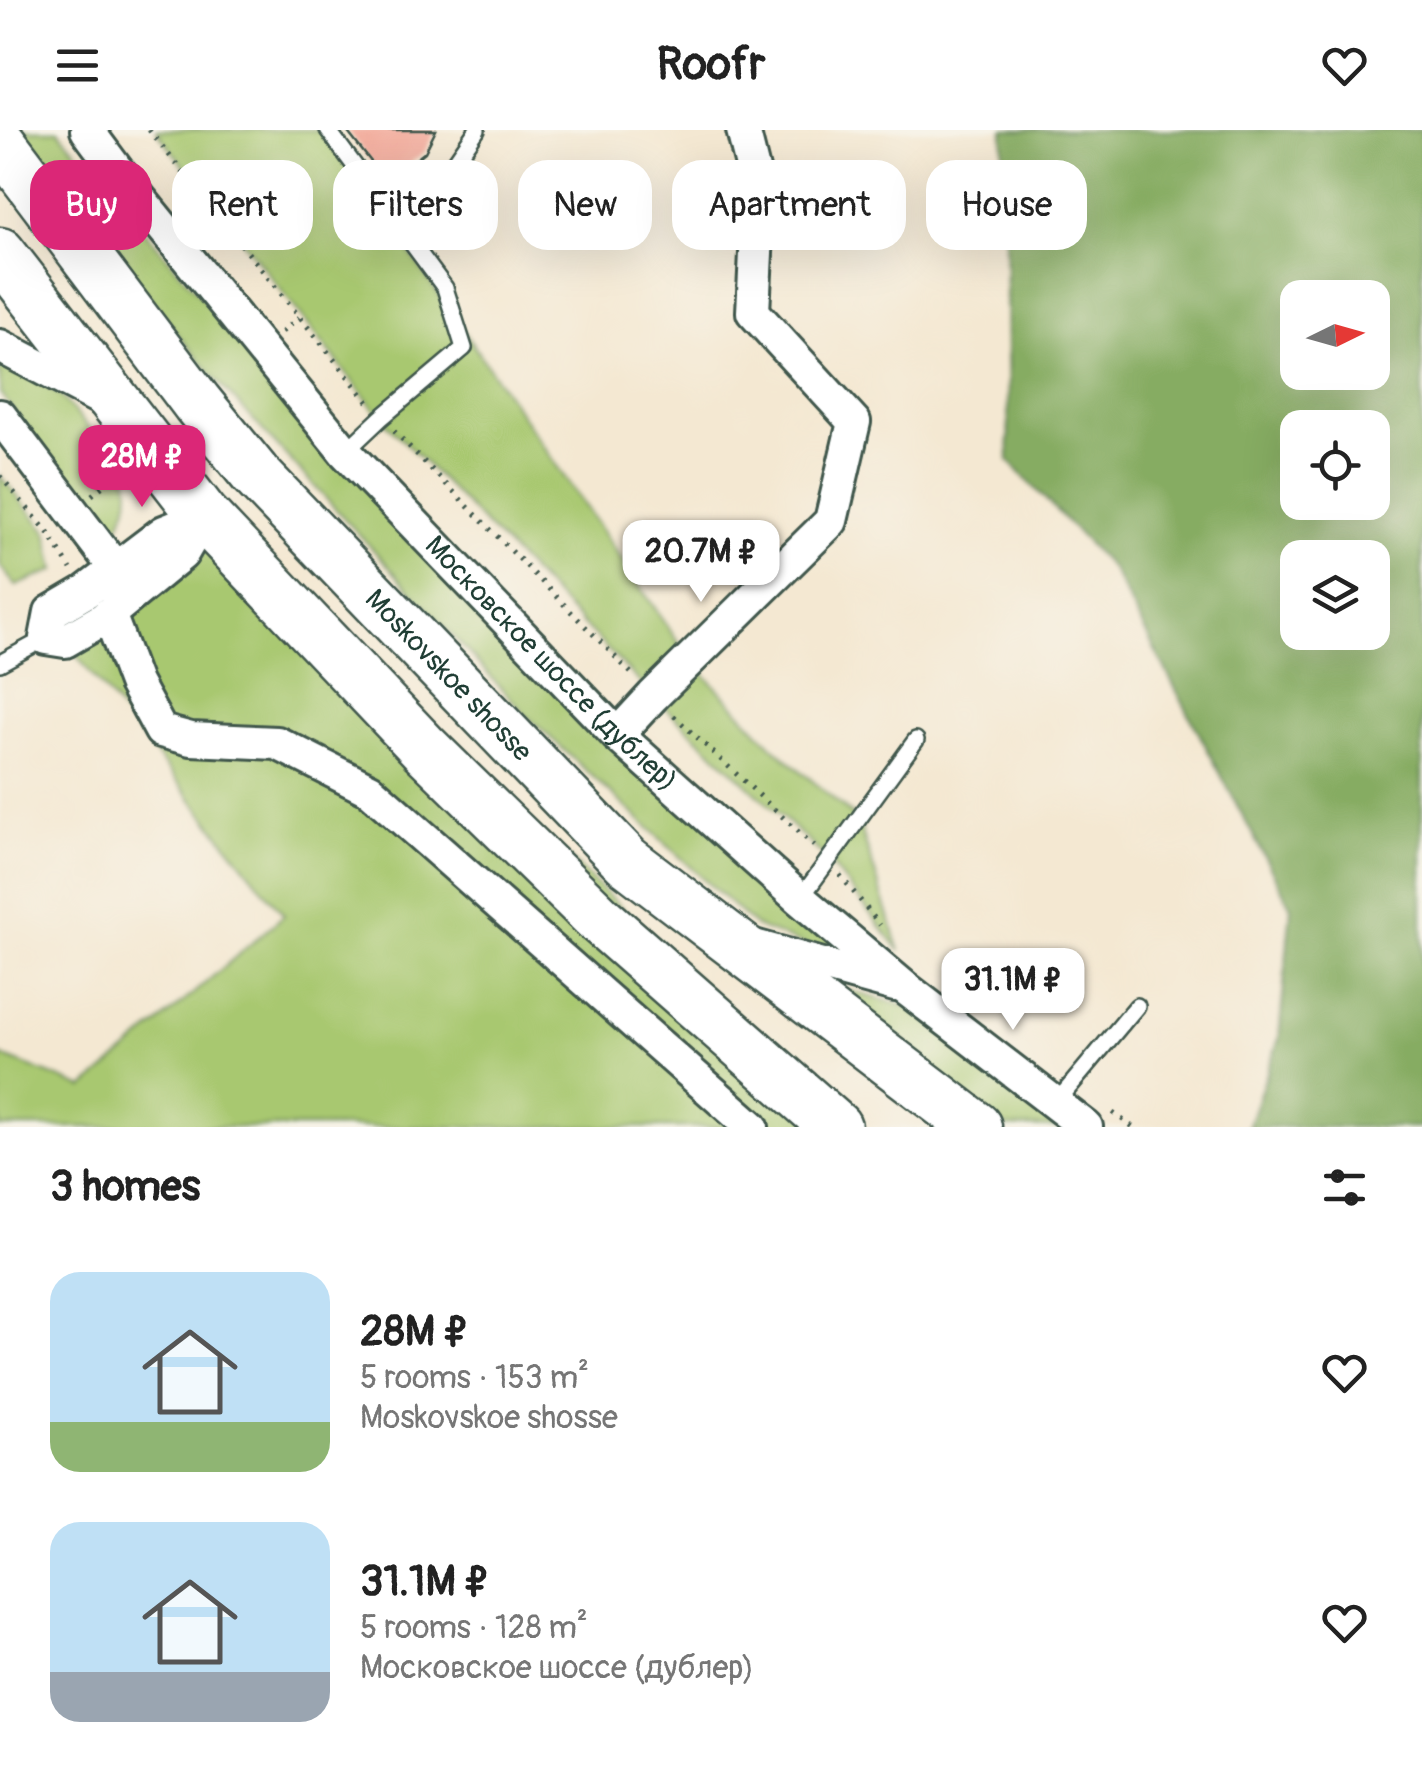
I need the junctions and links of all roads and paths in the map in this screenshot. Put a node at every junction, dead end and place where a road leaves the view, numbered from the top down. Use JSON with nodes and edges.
{"nodes":[{"id":1,"x":87,"y":130,"type":"edge"},
{"id":2,"x":148,"y":130,"type":"edge"},
{"id":3,"x":328,"y":130,"type":"edge"},
{"id":4,"x":477,"y":130,"type":"edge"},
{"id":5,"x":743,"y":130,"type":"edge"},
{"id":6,"x":0,"y":142,"type":"edge"},
{"id":7,"x":351,"y":160,"type":"edge"},
{"id":8,"x":456,"y":160,"type":"edge"},
{"id":9,"x":419,"y":250,"type":"edge"},
{"id":10,"x":0,"y":254,"type":"edge"},
{"id":11,"x":0,"y":346,"type":"edge"},
{"id":12,"x":118,"y":408,"type":"junction"},
{"id":13,"x":0,"y":416,"type":"edge"},
{"id":14,"x":381,"y":418,"type":"junction"},
{"id":15,"x":346,"y":452,"type":"junction"},
{"id":16,"x":255,"y":474,"type":"junction"},
{"id":17,"x":0,"y":476,"type":"edge"},
{"id":18,"x":204,"y":516,"type":"junction"},
{"id":19,"x":47,"y":531,"type":"dead end"},
{"id":20,"x":115,"y":568,"type":"junction"},
{"id":21,"x":108,"y":614,"type":"junction"},
{"id":22,"x":46,"y":638,"type":"junction"},
{"id":23,"x":0,"y":663,"type":"edge"},
{"id":24,"x":653,"y":696,"type":"junction"},
{"id":25,"x":617,"y":735,"type":"junction"},
{"id":26,"x":916,"y":740,"type":"dead end"},
{"id":27,"x":828,"y":860,"type":"junction"},
{"id":28,"x":800,"y":899,"type":"junction"},
{"id":29,"x":888,"y":936,"type":"dead end"},
{"id":30,"x":729,"y":939,"type":"junction"},
{"id":31,"x":904,"y":988,"type":"junction"},
{"id":32,"x":1137,"y":1006,"type":"dead end"},
{"id":33,"x":1064,"y":1094,"type":"junction"},
{"id":34,"x":752,"y":1127,"type":"edge"},
{"id":35,"x":836,"y":1127,"type":"edge"},
{"id":36,"x":976,"y":1127,"type":"edge"},
{"id":37,"x":1086,"y":1127,"type":"edge"},
{"id":38,"x":1132,"y":1127,"type":"edge"}],
"edges":[{"from":1,"to":15,"type":"street","name":"Московское шоссе (дублер)"},
{"from":2,"to":14,"type":"path"},
{"from":3,"to":7,"type":"lane"},
{"from":4,"to":8,"type":"lane"},
{"from":5,"to":24,"type":"street"},
{"from":6,"to":16,"type":"main road","name":"Moskovskoe shosse"},
{"from":9,"to":14,"type":"lane"},
{"from":10,"to":12,"type":"main road"},
{"from":11,"to":12,"type":"street"},
{"from":12,"to":18,"type":"main road"},
{"from":13,"to":20,"type":"street"},
{"from":14,"to":15,"type":"lane"},
{"from":14,"to":24,"type":"path"},
{"from":15,"to":25,"type":"street","name":"Московское шоссе (дублер)"},
{"from":16,"to":18,"type":"main road"},
{"from":16,"to":30,"type":"main road","name":"Moskovskoe shosse"},
{"from":17,"to":19,"type":"path"},
{"from":18,"to":20,"type":"street"},
{"from":18,"to":21,"type":"street"},
{"from":18,"to":35,"type":"main road"},
{"from":20,"to":22,"type":"street"},
{"from":21,"to":22,"type":"street"},
{"from":21,"to":34,"type":"street"},
{"from":22,"to":23,"type":"lane"},
{"from":24,"to":25,"type":"street"},
{"from":24,"to":27,"type":"path"},
{"from":25,"to":28,"type":"street","name":"Московское шоссе (дублер)"},
{"from":26,"to":27,"type":"lane"},
{"from":27,"to":28,"type":"lane"},
{"from":27,"to":29,"type":"path"},
{"from":28,"to":31,"type":"street","name":"Московское шоссе (дублер)"},
{"from":30,"to":31,"type":"street"},
{"from":30,"to":36,"type":"main road","name":"Moskovskoe shosse"},
{"from":31,"to":33,"type":"street","name":"Московское шоссе (дублер)"},
{"from":32,"to":33,"type":"lane"},
{"from":33,"to":37,"type":"street","name":"Московское шоссе (дублер)"},
{"from":33,"to":38,"type":"path"}]}
